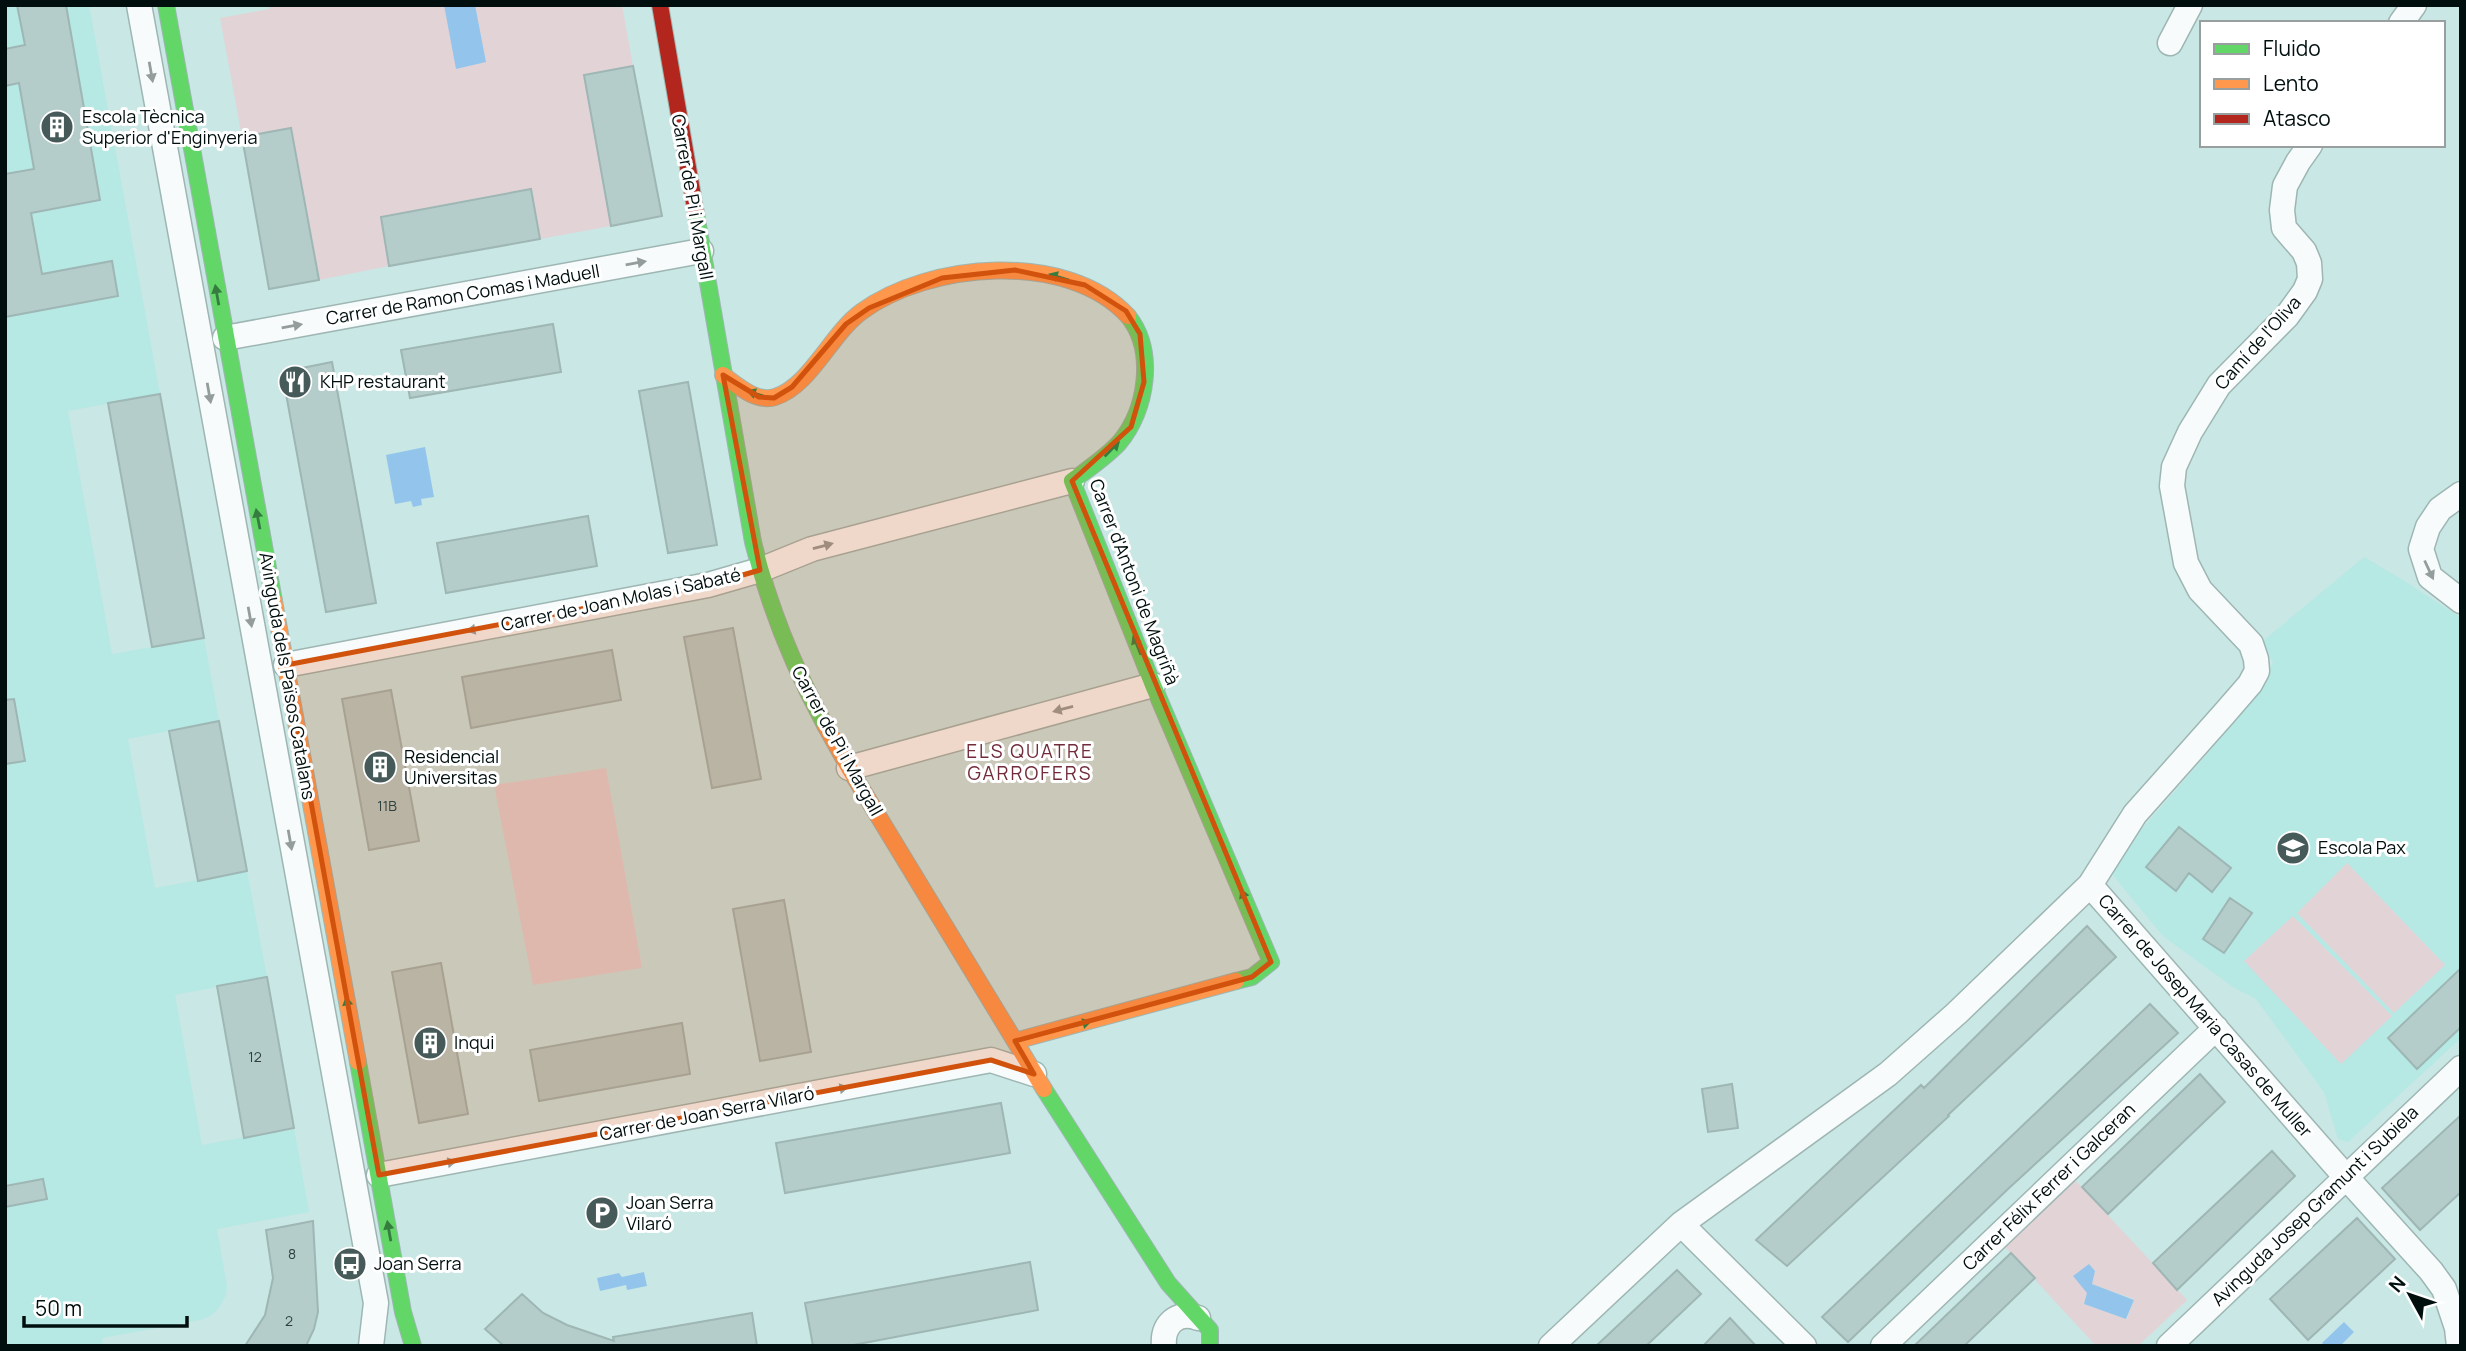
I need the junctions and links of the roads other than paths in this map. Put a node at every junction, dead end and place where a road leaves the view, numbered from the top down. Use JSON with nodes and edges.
{"nodes":[{"id":1,"x":139,"y":5,"type":"edge"},
{"id":2,"x":166,"y":5,"type":"edge"},
{"id":3,"x":660,"y":5,"type":"edge"},
{"id":4,"x":2190,"y":5,"type":"edge"},
{"id":5,"x":2414,"y":5,"type":"edge"},
{"id":6,"x":2402,"y":21,"type":"edge"},
{"id":7,"x":2170,"y":43,"type":"dead end"},
{"id":8,"x":2309,"y":147,"type":"edge"},
{"id":9,"x":701,"y":251,"type":"junction"},
{"id":10,"x":225,"y":338,"type":"junction"},
{"id":11,"x":723,"y":375,"type":"junction"},
{"id":12,"x":1072,"y":481,"type":"junction"},
{"id":13,"x":2461,"y":494,"type":"edge"},
{"id":14,"x":760,"y":570,"type":"junction"},
{"id":15,"x":2461,"y":601,"type":"edge"},
{"id":16,"x":286,"y":665,"type":"junction"},
{"id":17,"x":1153,"y":685,"type":"junction"},
{"id":18,"x":849,"y":768,"type":"junction"},
{"id":19,"x":2090,"y":885,"type":"junction"},
{"id":20,"x":2216,"y":1028,"type":"junction"},
{"id":21,"x":1015,"y":1041,"type":"junction"},
{"id":22,"x":2461,"y":1068,"type":"edge"},
{"id":23,"x":1034,"y":1074,"type":"junction"},
{"id":24,"x":379,"y":1175,"type":"junction"},
{"id":25,"x":2345,"y":1176,"type":"junction"},
{"id":26,"x":1681,"y":1224,"type":"junction"},
{"id":27,"x":1168,"y":1283,"type":"junction"},
{"id":28,"x":1198,"y":1318,"type":"junction"},
{"id":29,"x":1163,"y":1337,"type":"edge"},
{"id":30,"x":1213,"y":1343,"type":"edge"},
{"id":31,"x":371,"y":1346,"type":"edge"},
{"id":32,"x":413,"y":1346,"type":"edge"},
{"id":33,"x":1550,"y":1346,"type":"edge"},
{"id":34,"x":1804,"y":1346,"type":"edge"},
{"id":35,"x":1883,"y":1346,"type":"edge"},
{"id":36,"x":2169,"y":1346,"type":"edge"},
{"id":37,"x":2459,"y":1346,"type":"edge"}],
"edges":[{"from":1,"to":31,"type":"street","name":"Avinguda dels Països Catalans","one_way":true},
{"from":10,"to":2,"type":"street","name":"Avinguda dels Països Catalans","one_way":true},
{"from":3,"to":9,"type":"street","name":"Carrer de Pi i Margall"},
{"from":4,"to":7,"type":"street"},
{"from":5,"to":6,"type":"street"},
{"from":8,"to":19,"type":"street","name":"Camí de l'Oliva"},
{"from":10,"to":9,"type":"street","name":"Carrer de Ramon Comas i Maduell","one_way":true},
{"from":9,"to":11,"type":"street","name":"Carrer de Pi i Margall"},
{"from":16,"to":10,"type":"street","name":"Avinguda dels Països Catalans","one_way":true},
{"from":12,"to":11,"type":"street","name":"Carrer d'Antoni de Magriñà","one_way":true},
{"from":11,"to":14,"type":"street","name":"Carrer de Pi i Margall"},
{"from":14,"to":12,"type":"street","name":"Carrer de Joan Molas i Sabaté","one_way":true},
{"from":17,"to":12,"type":"street","name":"Carrer d'Antoni de Magriñà","one_way":true},
{"from":13,"to":15,"type":"street","one_way":true},
{"from":14,"to":16,"type":"street","name":"Carrer de Joan Molas i Sabaté","one_way":true},
{"from":14,"to":18,"type":"street","name":"Carrer de Pi i Margall"},
{"from":24,"to":16,"type":"street","name":"Avinguda dels Països Catalans","one_way":true},
{"from":17,"to":18,"type":"street","one_way":true},
{"from":21,"to":17,"type":"street","name":"Carrer d'Antoni de Magriñà","one_way":true},
{"from":18,"to":21,"type":"street","name":"Carrer de Pi i Margall"},
{"from":19,"to":20,"type":"street","name":"Carrer de Josep Maria Casas de Muller"},
{"from":19,"to":26,"type":"street","name":"Carrer de Josep Maria Casas de Muller"},
{"from":20,"to":25,"type":"street","name":"Carrer de Josep Maria Casas de Muller"},
{"from":20,"to":35,"type":"street","name":"Carrer Félix Ferrer i Galceran"},
{"from":21,"to":23,"type":"street","name":"Carrer de Pi i Margall"},
{"from":22,"to":25,"type":"street","name":"Avinguda Josep Gramunt i Subiela"},
{"from":24,"to":23,"type":"street","name":"Carrer de Joan Serra Vilaró","one_way":true},
{"from":23,"to":27,"type":"street","name":"Carrer de Pi i Margall"},
{"from":32,"to":24,"type":"street","name":"Avinguda dels Països Catalans","one_way":true},
{"from":25,"to":36,"type":"street","name":"Avinguda Josep Gramunt i Subiela"},
{"from":25,"to":37,"type":"street","name":"Carrer de Josep Maria Casas de Muller"},
{"from":26,"to":33,"type":"street","name":"Carrer de Josep Maria Casas de Muller"},
{"from":26,"to":34,"type":"street"},
{"from":27,"to":28,"type":"street","name":"Carrer de Pi i Margall"},
{"from":27,"to":29,"type":"street","name":"Carrer de Pi i Margall"},
{"from":28,"to":29,"type":"street","name":"Carrer de Pi i Margall"},
{"from":28,"to":30,"type":"street","name":"Carrer de Pi i Margall"}]}
